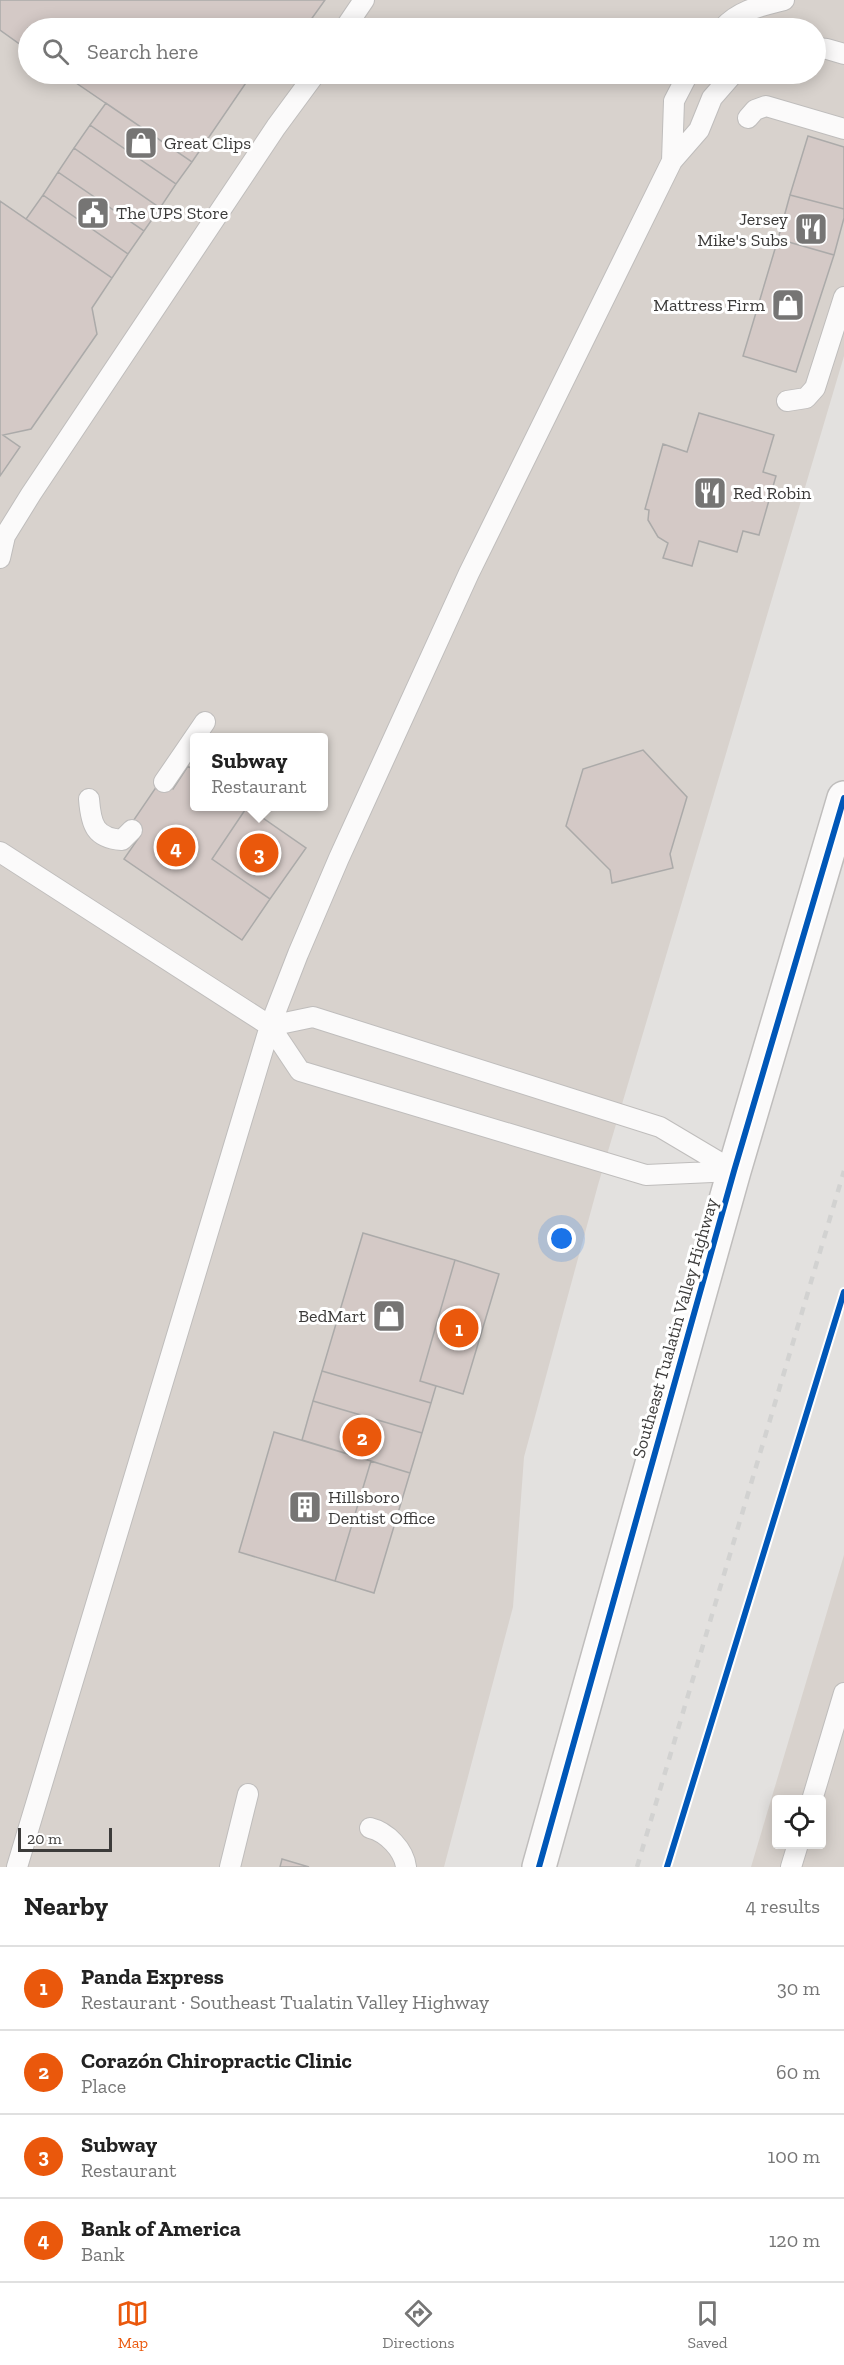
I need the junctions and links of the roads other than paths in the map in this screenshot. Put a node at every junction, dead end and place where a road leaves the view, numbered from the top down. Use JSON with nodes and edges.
{"nodes":[{"id":1,"x":364,"y":0,"type":"edge"},
{"id":2,"x":784,"y":0,"type":"edge"},
{"id":3,"x":732,"y":7,"type":"edge"},
{"id":4,"x":352,"y":18,"type":"edge"},
{"id":5,"x":826,"y":49,"type":"edge"},
{"id":6,"x":844,"y":54,"type":"edge"},
{"id":7,"x":308,"y":84,"type":"edge"},
{"id":8,"x":683,"y":84,"type":"edge"},
{"id":9,"x":725,"y":84,"type":"edge"},
{"id":10,"x":748,"y":118,"type":"dead end"},
{"id":11,"x":844,"y":129,"type":"edge"},
{"id":12,"x":672,"y":161,"type":"junction"},
{"id":13,"x":844,"y":297,"type":"edge"},
{"id":14,"x":788,"y":401,"type":"dead end"},
{"id":15,"x":0,"y":558,"type":"edge"},
{"id":16,"x":205,"y":722,"type":"dead end"},
{"id":17,"x":197,"y":733,"type":"edge"},
{"id":18,"x":190,"y":744,"type":"edge"},
{"id":19,"x":164,"y":782,"type":"dead end"},
{"id":20,"x":844,"y":798,"type":"edge"},
{"id":21,"x":89,"y":799,"type":"dead end"},
{"id":22,"x":132,"y":830,"type":"dead end"},
{"id":23,"x":0,"y":852,"type":"edge"},
{"id":24,"x":270,"y":1026,"type":"junction"},
{"id":25,"x":734,"y":1171,"type":"junction"},
{"id":26,"x":844,"y":1693,"type":"edge"},
{"id":27,"x":248,"y":1794,"type":"dead end"},
{"id":28,"x":813,"y":1795,"type":"edge"},
{"id":29,"x":370,"y":1828,"type":"dead end"},
{"id":30,"x":797,"y":1849,"type":"edge"},
{"id":31,"x":17,"y":1867,"type":"edge"},
{"id":32,"x":230,"y":1867,"type":"edge"},
{"id":33,"x":406,"y":1867,"type":"edge"},
{"id":34,"x":539,"y":1867,"type":"edge"},
{"id":35,"x":791,"y":1867,"type":"edge"}],
"edges":[{"from":1,"to":4,"type":"lane"},
{"from":2,"to":3,"type":"lane"},
{"from":5,"to":6,"type":"lane"},
{"from":7,"to":15,"type":"lane"},
{"from":8,"to":12,"type":"lane"},
{"from":9,"to":12,"type":"lane"},
{"from":10,"to":11,"type":"lane"},
{"from":12,"to":24,"type":"lane"},
{"from":13,"to":14,"type":"lane"},
{"from":16,"to":17,"type":"lane"},
{"from":18,"to":19,"type":"lane"},
{"from":20,"to":25,"type":"main road","name":"Southeast Tualatin Valley Highway"},
{"from":21,"to":22,"type":"lane"},
{"from":23,"to":24,"type":"lane"},
{"from":24,"to":25,"type":"lane"},
{"from":24,"to":25,"type":"lane"},
{"from":24,"to":31,"type":"lane"},
{"from":25,"to":34,"type":"main road","name":"Southeast Tualatin Valley Highway"},
{"from":26,"to":28,"type":"lane"},
{"from":27,"to":32,"type":"lane"},
{"from":29,"to":33,"type":"lane"},
{"from":30,"to":35,"type":"lane"}]}
